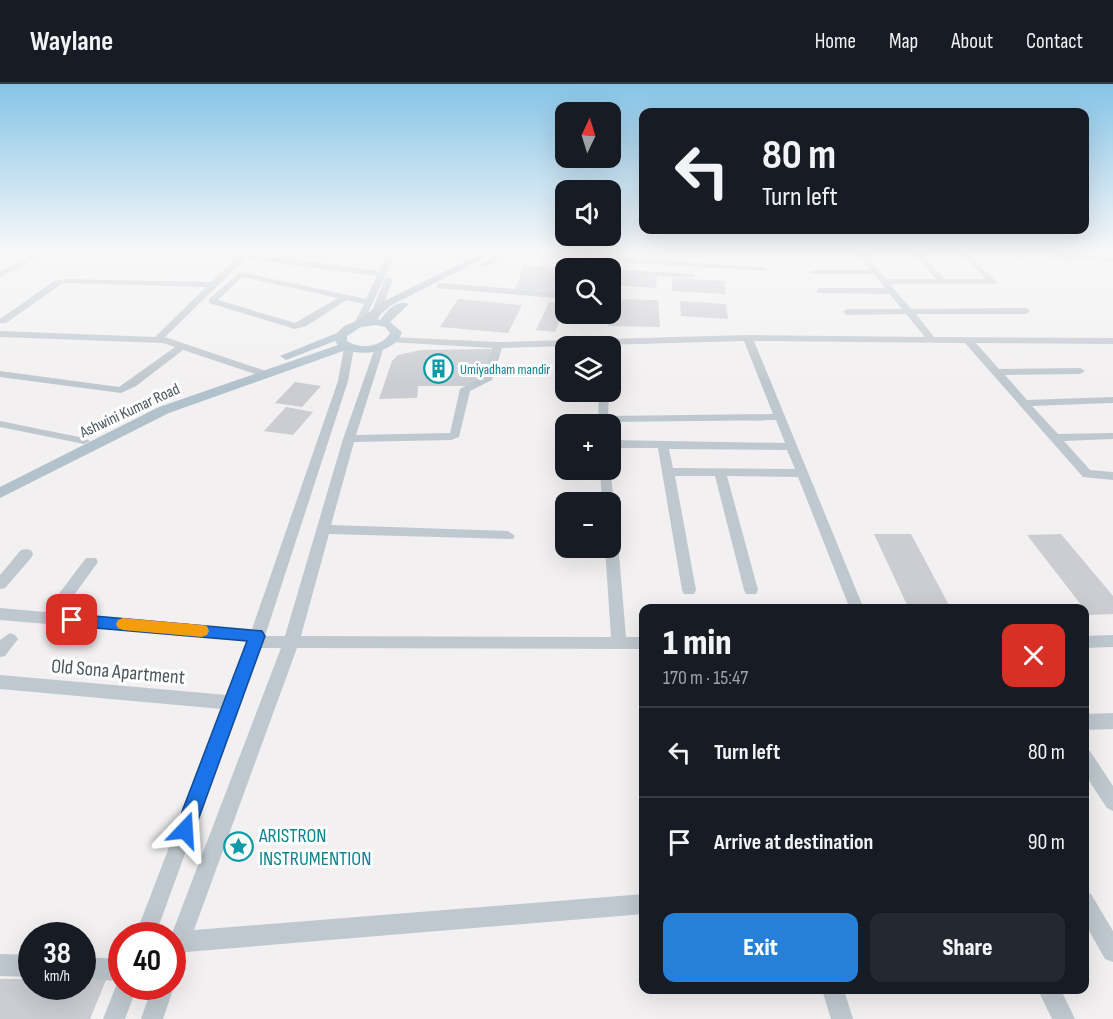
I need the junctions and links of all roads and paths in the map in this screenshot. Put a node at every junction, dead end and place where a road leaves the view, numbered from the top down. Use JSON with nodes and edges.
{"nodes":[{"id":1,"x":39,"y":296,"type":"edge"},
{"id":2,"x":202,"y":296,"type":"edge"},
{"id":3,"x":218,"y":296,"type":"edge"},
{"id":4,"x":340,"y":296,"type":"edge"},
{"id":5,"x":376,"y":296,"type":"edge"},
{"id":6,"x":378,"y":296,"type":"edge"},
{"id":7,"x":396,"y":296,"type":"edge"},
{"id":8,"x":421,"y":296,"type":"edge"},
{"id":9,"x":895,"y":296,"type":"edge"},
{"id":10,"x":346,"y":297,"type":"junction"},
{"id":11,"x":373,"y":306,"type":"junction"},
{"id":12,"x":1026,"y":311,"type":"dead end"},
{"id":13,"x":847,"y":312,"type":"dead end"},
{"id":14,"x":909,"y":312,"type":"junction"},
{"id":15,"x":3,"y":321,"type":"dead end"},
{"id":16,"x":369,"y":323,"type":"junction"},
{"id":17,"x":0,"y":334,"type":"edge"},
{"id":18,"x":748,"y":338,"type":"junction"},
{"id":19,"x":158,"y":339,"type":"junction"},
{"id":20,"x":392,"y":340,"type":"junction"},
{"id":21,"x":933,"y":340,"type":"junction"},
{"id":22,"x":969,"y":340,"type":"junction"},
{"id":23,"x":1113,"y":341,"type":"edge"},
{"id":24,"x":345,"y":343,"type":"junction"},
{"id":25,"x":621,"y":343,"type":"edge"},
{"id":26,"x":555,"y":344,"type":"edge"},
{"id":27,"x":498,"y":345,"type":"junction"},
{"id":28,"x":182,"y":346,"type":"junction"},
{"id":29,"x":379,"y":347,"type":"junction"},
{"id":30,"x":1080,"y":371,"type":"dead end"},
{"id":31,"x":260,"y":372,"type":"junction"},
{"id":32,"x":996,"y":372,"type":"junction"},
{"id":33,"x":0,"y":374,"type":"edge"},
{"id":34,"x":1111,"y":400,"type":"dead end"},
{"id":35,"x":1023,"y":403,"type":"junction"},
{"id":36,"x":780,"y":417,"type":"junction"},
{"id":37,"x":621,"y":421,"type":"edge"},
{"id":38,"x":0,"y":424,"type":"edge"},
{"id":39,"x":1113,"y":436,"type":"edge"},
{"id":40,"x":1056,"y":438,"type":"junction"},
{"id":41,"x":350,"y":439,"type":"junction"},
{"id":42,"x":84,"y":441,"type":"junction"},
{"id":43,"x":621,"y":444,"type":"edge"},
{"id":44,"x":663,"y":445,"type":"junction"},
{"id":45,"x":792,"y":447,"type":"junction"},
{"id":46,"x":668,"y":472,"type":"junction"},
{"id":47,"x":720,"y":473,"type":"junction"},
{"id":48,"x":802,"y":473,"type":"junction"},
{"id":49,"x":1113,"y":476,"type":"edge"},
{"id":50,"x":0,"y":483,"type":"edge"},
{"id":51,"x":0,"y":493,"type":"edge"},
{"id":52,"x":323,"y":530,"type":"junction"},
{"id":53,"x":508,"y":536,"type":"dead end"},
{"id":54,"x":26,"y":555,"type":"dead end"},
{"id":55,"x":612,"y":558,"type":"edge"},
{"id":56,"x":91,"y":562,"type":"dead end"},
{"id":57,"x":0,"y":584,"type":"edge"},
{"id":58,"x":689,"y":590,"type":"dead end"},
{"id":59,"x":751,"y":590,"type":"dead end"},
{"id":60,"x":855,"y":604,"type":"edge"},
{"id":61,"x":0,"y":614,"type":"edge"},
{"id":62,"x":49,"y":618,"type":"junction"},
{"id":63,"x":256,"y":639,"type":"junction"},
{"id":64,"x":291,"y":643,"type":"junction"},
{"id":65,"x":619,"y":643,"type":"junction"},
{"id":66,"x":639,"y":643,"type":"edge"},
{"id":67,"x":1089,"y":643,"type":"edge"},
{"id":68,"x":1110,"y":645,"type":"edge"},
{"id":69,"x":0,"y":682,"type":"edge"},
{"id":70,"x":232,"y":703,"type":"junction"},
{"id":71,"x":1113,"y":721,"type":"edge"},
{"id":72,"x":1089,"y":722,"type":"edge"},
{"id":73,"x":1089,"y":765,"type":"edge"},
{"id":74,"x":1113,"y":802,"type":"edge"},
{"id":75,"x":639,"y":904,"type":"edge"},
{"id":76,"x":1089,"y":909,"type":"edge"},
{"id":77,"x":150,"y":922,"type":"edge"},
{"id":78,"x":186,"y":926,"type":"edge"},
{"id":79,"x":186,"y":942,"type":"edge"},
{"id":80,"x":1113,"y":951,"type":"edge"},
{"id":81,"x":0,"y":965,"type":"edge"},
{"id":82,"x":18,"y":966,"type":"edge"},
{"id":83,"x":834,"y":994,"type":"edge"},
{"id":84,"x":1051,"y":994,"type":"edge"},
{"id":85,"x":121,"y":1000,"type":"edge"},
{"id":86,"x":159,"y":1000,"type":"edge"},
{"id":87,"x":114,"y":1019,"type":"edge"},
{"id":88,"x":152,"y":1019,"type":"edge"},
{"id":89,"x":842,"y":1019,"type":"edge"},
{"id":90,"x":1064,"y":1019,"type":"edge"}],
"edges":[{"from":1,"to":15,"type":"street"},
{"from":2,"to":19,"type":"street"},
{"from":3,"to":10,"type":"street"},
{"from":4,"to":10,"type":"street"},
{"from":5,"to":11,"type":"street"},
{"from":6,"to":11,"type":"street"},
{"from":7,"to":11,"type":"main road"},
{"from":8,"to":16,"type":"main road"},
{"from":9,"to":14,"type":"street"},
{"from":10,"to":11,"type":"street"},
{"from":11,"to":16,"type":"main road"},
{"from":12,"to":14,"type":"street"},
{"from":13,"to":14,"type":"street"},
{"from":14,"to":21,"type":"street"},
{"from":16,"to":20,"type":"main road"},
{"from":16,"to":24,"type":"main road"},
{"from":17,"to":19,"type":"street"},
{"from":18,"to":21,"type":"street"},
{"from":18,"to":25,"type":"street"},
{"from":18,"to":36,"type":"street"},
{"from":19,"to":28,"type":"street"},
{"from":20,"to":27,"type":"street"},
{"from":20,"to":29,"type":"main road"},
{"from":21,"to":22,"type":"street"},
{"from":22,"to":23,"type":"street"},
{"from":22,"to":32,"type":"street"},
{"from":24,"to":29,"type":"main road"},
{"from":24,"to":31,"type":"main road","name":"Ashwini Kumar Road"},
{"from":24,"to":63,"type":"street"},
{"from":26,"to":27,"type":"street"},
{"from":27,"to":41,"type":"street"},
{"from":28,"to":31,"type":"street"},
{"from":28,"to":33,"type":"street"},
{"from":29,"to":41,"type":"street"},
{"from":30,"to":32,"type":"street"},
{"from":31,"to":42,"type":"main road","name":"Ashwini Kumar Road"},
{"from":31,"to":51,"type":"main road","name":"Ashwini Kumar Road"},
{"from":32,"to":35,"type":"street"},
{"from":34,"to":35,"type":"street"},
{"from":35,"to":40,"type":"street"},
{"from":36,"to":37,"type":"street"},
{"from":36,"to":45,"type":"street"},
{"from":38,"to":42,"type":"street"},
{"from":39,"to":40,"type":"street"},
{"from":40,"to":49,"type":"street"},
{"from":41,"to":52,"type":"street"},
{"from":42,"to":50,"type":"main road","name":"Ashwini Kumar Road"},
{"from":43,"to":44,"type":"street"},
{"from":44,"to":45,"type":"street"},
{"from":44,"to":46,"type":"street"},
{"from":45,"to":48,"type":"street"},
{"from":46,"to":47,"type":"street"},
{"from":46,"to":58,"type":"street"},
{"from":47,"to":48,"type":"street"},
{"from":47,"to":59,"type":"street"},
{"from":48,"to":60,"type":"street"},
{"from":52,"to":53,"type":"street"},
{"from":52,"to":64,"type":"street"},
{"from":54,"to":57,"type":"street"},
{"from":55,"to":65,"type":"street"},
{"from":56,"to":62,"type":"street"},
{"from":61,"to":62,"type":"street"},
{"from":62,"to":63,"type":"street"},
{"from":63,"to":64,"type":"street"},
{"from":63,"to":70,"type":"street"},
{"from":64,"to":65,"type":"street"},
{"from":64,"to":78,"type":"street"},
{"from":65,"to":66,"type":"street"},
{"from":67,"to":68,"type":"street"},
{"from":69,"to":70,"type":"street","name":"Old Sona Apartment"},
{"from":70,"to":77,"type":"street"},
{"from":71,"to":72,"type":"street"},
{"from":73,"to":74,"type":"street"},
{"from":75,"to":79,"type":"street"},
{"from":76,"to":80,"type":"street"},
{"from":81,"to":82,"type":"street"},
{"from":83,"to":89,"type":"street"},
{"from":84,"to":90,"type":"street"},
{"from":85,"to":87,"type":"street"},
{"from":86,"to":88,"type":"street"}]}
